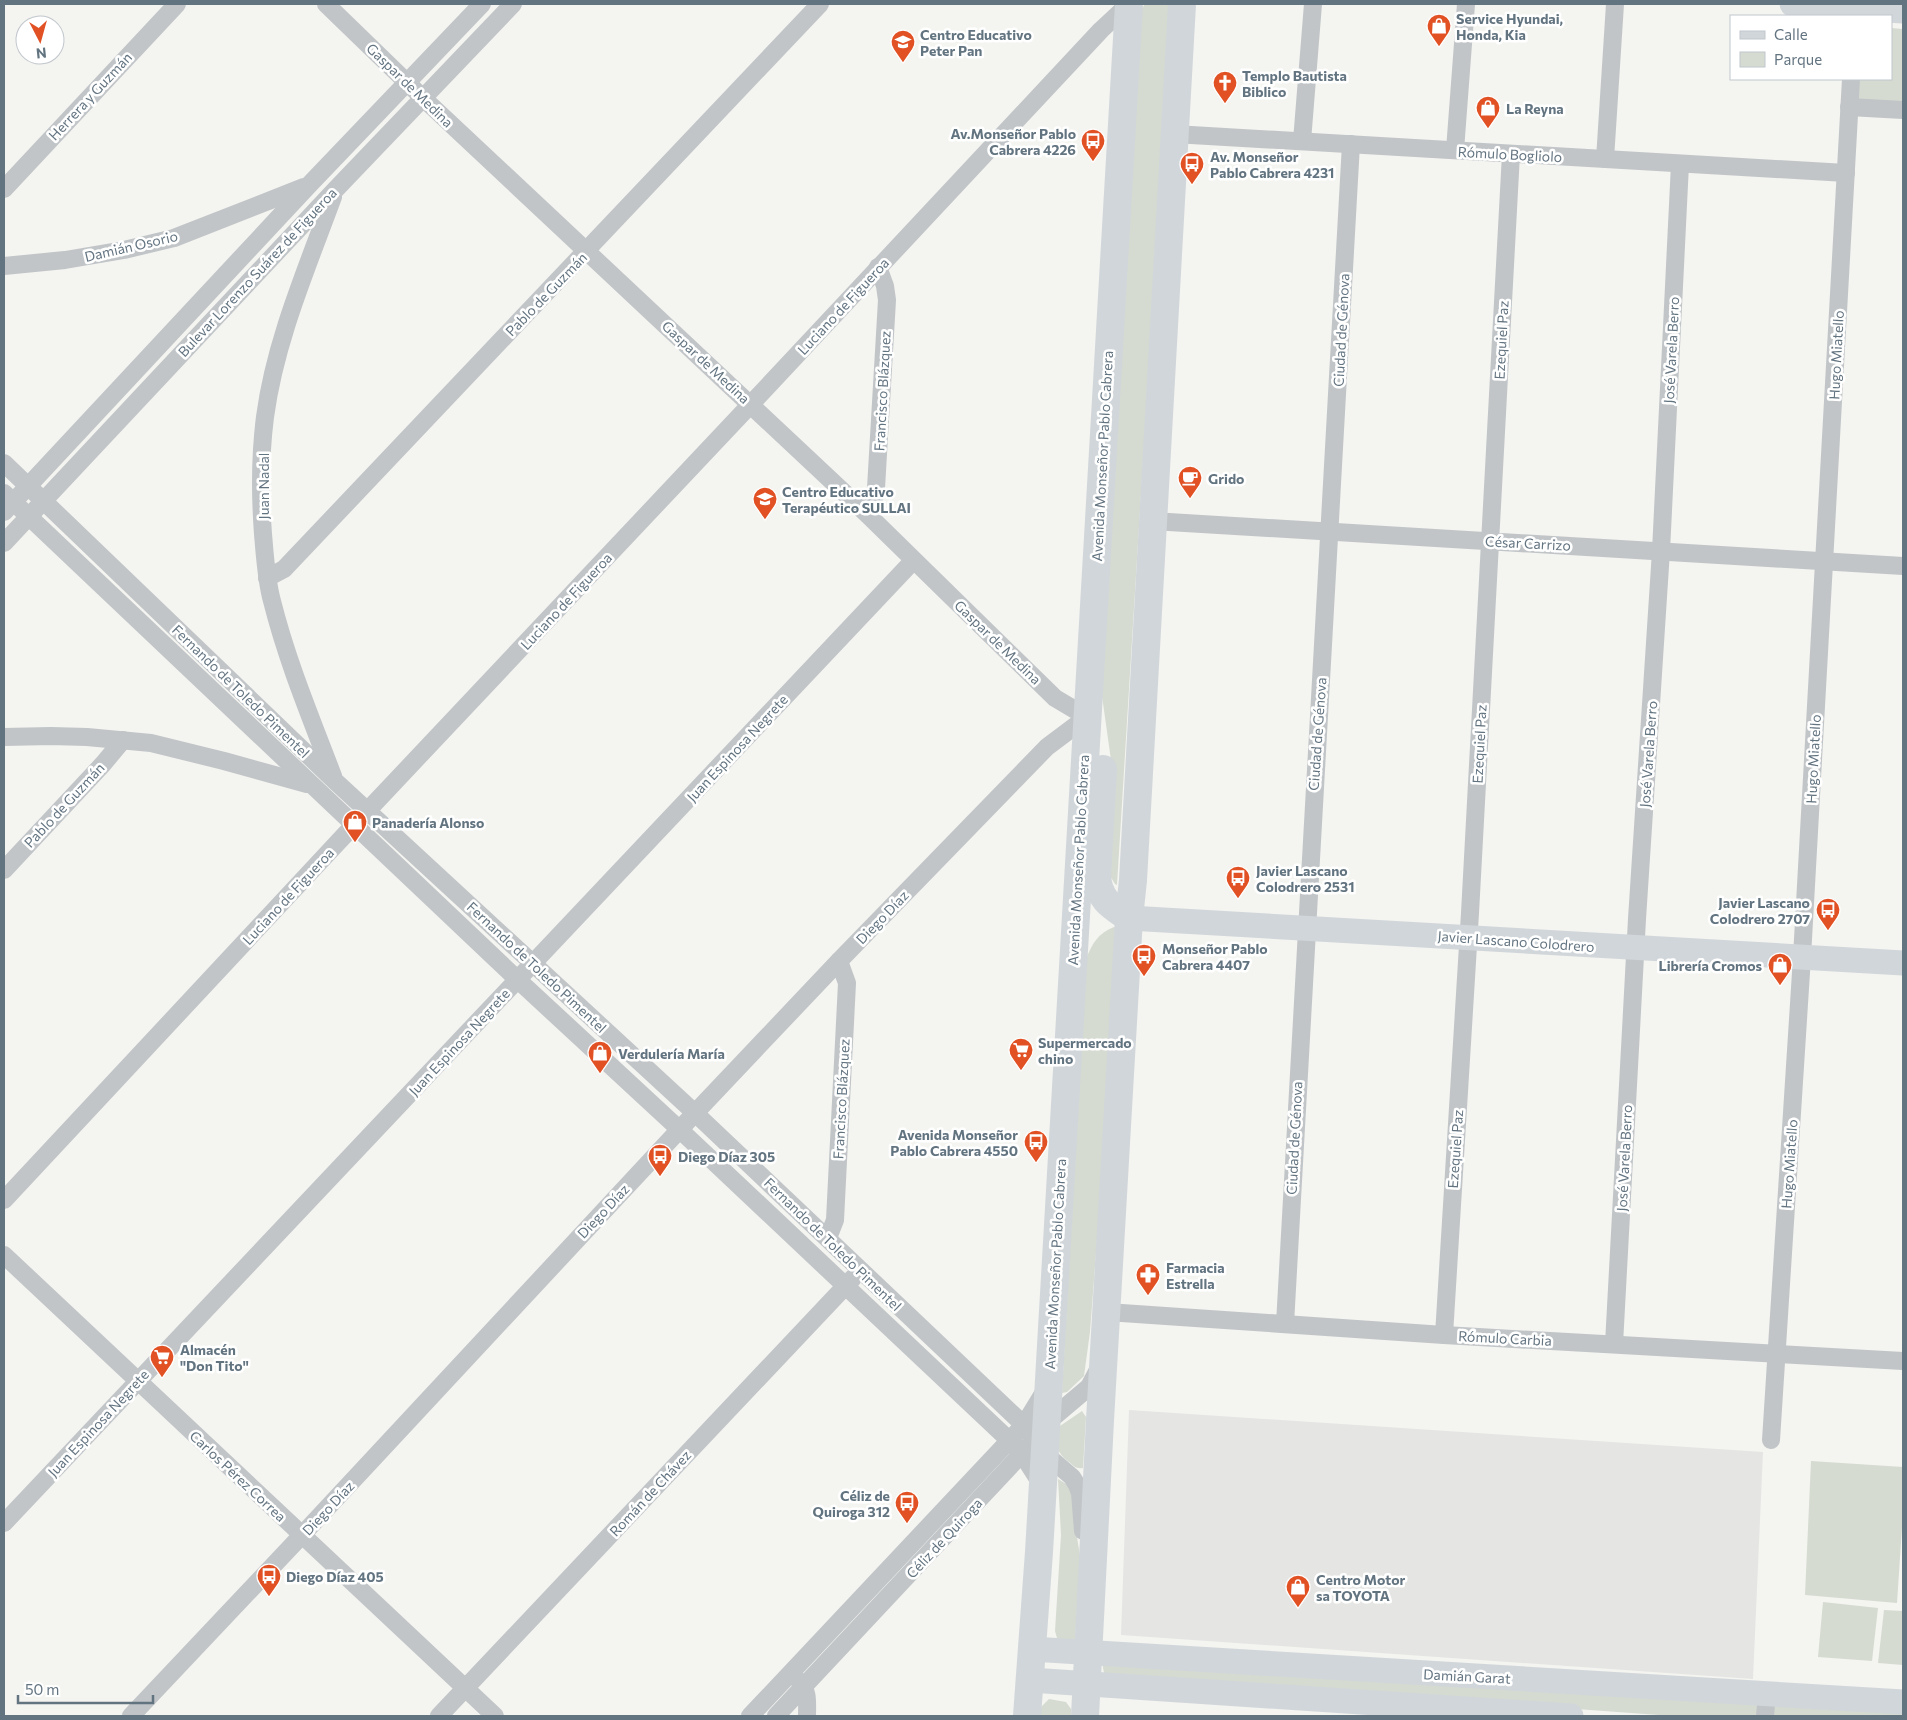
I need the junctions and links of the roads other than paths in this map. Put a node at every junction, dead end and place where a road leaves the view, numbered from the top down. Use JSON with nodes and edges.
{"nodes":[{"id":1,"x":177,"y":4,"type":"edge"},
{"id":2,"x":326,"y":4,"type":"edge"},
{"id":3,"x":482,"y":4,"type":"edge"},
{"id":4,"x":513,"y":4,"type":"edge"},
{"id":5,"x":820,"y":4,"type":"edge"},
{"id":6,"x":1129,"y":4,"type":"edge"},
{"id":7,"x":1182,"y":4,"type":"edge"},
{"id":8,"x":1313,"y":4,"type":"edge"},
{"id":9,"x":1466,"y":4,"type":"edge"},
{"id":10,"x":1616,"y":4,"type":"edge"},
{"id":11,"x":1792,"y":4,"type":"edge"},
{"id":12,"x":1898,"y":8,"type":"edge"},
{"id":13,"x":1855,"y":12,"type":"edge"},
{"id":14,"x":1851,"y":80,"type":"edge"},
{"id":15,"x":408,"y":83,"type":"junction"},
{"id":16,"x":423,"y":98,"type":"junction"},
{"id":17,"x":1849,"y":107,"type":"junction"},
{"id":18,"x":1903,"y":110,"type":"edge"},
{"id":19,"x":1174,"y":134,"type":"junction"},
{"id":20,"x":1302,"y":141,"type":"junction"},
{"id":21,"x":1351,"y":144,"type":"junction"},
{"id":22,"x":1454,"y":150,"type":"junction"},
{"id":23,"x":1511,"y":154,"type":"junction"},
{"id":24,"x":1605,"y":159,"type":"junction"},
{"id":25,"x":1680,"y":164,"type":"junction"},
{"id":26,"x":1846,"y":173,"type":"junction"},
{"id":27,"x":309,"y":185,"type":"junction"},
{"id":28,"x":4,"y":188,"type":"edge"},
{"id":29,"x":335,"y":190,"type":"junction"},
{"id":30,"x":588,"y":250,"type":"junction"},
{"id":31,"x":4,"y":266,"type":"edge"},
{"id":32,"x":878,"y":267,"type":"junction"},
{"id":33,"x":752,"y":404,"type":"junction"},
{"id":34,"x":4,"y":463,"type":"edge"},
{"id":35,"x":28,"y":486,"type":"junction"},
{"id":36,"x":43,"y":501,"type":"junction"},
{"id":37,"x":7,"y":502,"type":"edge"},
{"id":38,"x":868,"y":515,"type":"junction"},
{"id":39,"x":28,"y":516,"type":"junction"},
{"id":40,"x":1152,"y":521,"type":"junction"},
{"id":41,"x":1330,"y":532,"type":"junction"},
{"id":42,"x":1490,"y":541,"type":"junction"},
{"id":43,"x":4,"y":543,"type":"edge"},
{"id":44,"x":1661,"y":551,"type":"junction"},
{"id":45,"x":913,"y":561,"type":"junction"},
{"id":46,"x":1824,"y":561,"type":"junction"},
{"id":47,"x":1903,"y":566,"type":"edge"},
{"id":48,"x":267,"y":578,"type":"junction"},
{"id":49,"x":1087,"y":717,"type":"junction"},
{"id":50,"x":4,"y":737,"type":"edge"},
{"id":51,"x":123,"y":740,"type":"junction"},
{"id":52,"x":335,"y":781,"type":"junction"},
{"id":53,"x":311,"y":785,"type":"junction"},
{"id":54,"x":368,"y":810,"type":"junction"},
{"id":55,"x":354,"y":825,"type":"junction"},
{"id":56,"x":4,"y":870,"type":"edge"},
{"id":57,"x":1129,"y":918,"type":"junction"},
{"id":58,"x":1305,"y":930,"type":"junction"},
{"id":59,"x":1469,"y":938,"type":"junction"},
{"id":60,"x":1636,"y":948,"type":"junction"},
{"id":61,"x":1073,"y":954,"type":"junction"},
{"id":62,"x":1802,"y":957,"type":"junction"},
{"id":63,"x":839,"y":961,"type":"junction"},
{"id":64,"x":1903,"y":963,"type":"edge"},
{"id":65,"x":534,"y":964,"type":"junction"},
{"id":66,"x":518,"y":980,"type":"junction"},
{"id":67,"x":695,"y":1113,"type":"junction"},
{"id":68,"x":679,"y":1129,"type":"junction"},
{"id":69,"x":4,"y":1200,"type":"edge"},
{"id":70,"x":828,"y":1238,"type":"junction"},
{"id":71,"x":4,"y":1255,"type":"edge"},
{"id":72,"x":861,"y":1271,"type":"junction"},
{"id":73,"x":845,"y":1286,"type":"junction"},
{"id":74,"x":1106,"y":1312,"type":"junction"},
{"id":75,"x":1285,"y":1324,"type":"junction"},
{"id":76,"x":1444,"y":1335,"type":"junction"},
{"id":77,"x":1614,"y":1344,"type":"junction"},
{"id":78,"x":1777,"y":1354,"type":"junction"},
{"id":79,"x":1104,"y":1356,"type":"junction"},
{"id":80,"x":1903,"y":1361,"type":"edge"},
{"id":81,"x":137,"y":1382,"type":"junction"},
{"id":82,"x":1034,"y":1439,"type":"junction"},
{"id":83,"x":1771,"y":1440,"type":"dead end"},
{"id":84,"x":1010,"y":1441,"type":"junction"},
{"id":85,"x":4,"y":1523,"type":"edge"},
{"id":86,"x":302,"y":1535,"type":"junction"},
{"id":87,"x":1093,"y":1557,"type":"junction"},
{"id":88,"x":1032,"y":1649,"type":"junction"},
{"id":89,"x":1088,"y":1653,"type":"junction"},
{"id":90,"x":792,"y":1673,"type":"junction"},
{"id":91,"x":1030,"y":1680,"type":"junction"},
{"id":92,"x":1087,"y":1684,"type":"junction"},
{"id":93,"x":805,"y":1686,"type":"junction"},
{"id":94,"x":466,"y":1688,"type":"junction"},
{"id":95,"x":1903,"y":1702,"type":"edge"},
{"id":96,"x":1766,"y":1705,"type":"edge"},
{"id":97,"x":131,"y":1716,"type":"edge"},
{"id":98,"x":440,"y":1716,"type":"edge"},
{"id":99,"x":495,"y":1716,"type":"edge"},
{"id":100,"x":750,"y":1716,"type":"edge"},
{"id":101,"x":776,"y":1716,"type":"edge"},
{"id":102,"x":807,"y":1716,"type":"edge"},
{"id":103,"x":1028,"y":1716,"type":"edge"},
{"id":104,"x":1085,"y":1716,"type":"edge"},
{"id":105,"x":1571,"y":1716,"type":"edge"}],
"edges":[{"from":1,"to":28,"type":"street","name":"Herrera y Guzmán"},
{"from":2,"to":15,"type":"street","name":"Gaspar de Medina"},
{"from":3,"to":15,"type":"street","name":"Bulevar Lorenzo Suárez de Figueroa"},
{"from":4,"to":16,"type":"street","name":"Bulevar Lorenzo Suárez de Figueroa"},
{"from":5,"to":30,"type":"street","name":"Pablo de Guzmán"},
{"from":6,"to":32,"type":"street","name":"Luciano de Figueroa"},
{"from":6,"to":49,"type":"main road","name":"Avenida Monseñor Pablo Cabrera"},
{"from":7,"to":19,"type":"main road"},
{"from":8,"to":20,"type":"street"},
{"from":9,"to":22,"type":"street"},
{"from":10,"to":24,"type":"street"},
{"from":11,"to":13,"type":"main road"},
{"from":12,"to":13,"type":"main road"},
{"from":14,"to":17,"type":"street","name":"Hugo Miatello"},
{"from":15,"to":16,"type":"street","name":"Gaspar de Medina"},
{"from":15,"to":27,"type":"street","name":"Bulevar Lorenzo Suárez de Figueroa"},
{"from":16,"to":29,"type":"street","name":"Bulevar Lorenzo Suárez de Figueroa"},
{"from":16,"to":30,"type":"street","name":"Gaspar de Medina"},
{"from":17,"to":18,"type":"street"},
{"from":17,"to":26,"type":"street","name":"Hugo Miatello"},
{"from":19,"to":20,"type":"street","name":"Rómulo Bogliolo"},
{"from":19,"to":40,"type":"main road"},
{"from":20,"to":21,"type":"street","name":"Rómulo Bogliolo"},
{"from":21,"to":22,"type":"street","name":"Rómulo Bogliolo"},
{"from":21,"to":41,"type":"street","name":"Ciudad de Génova"},
{"from":22,"to":23,"type":"street","name":"Rómulo Bogliolo"},
{"from":23,"to":24,"type":"street","name":"Rómulo Bogliolo"},
{"from":23,"to":42,"type":"street","name":"Ezequiel Paz"},
{"from":24,"to":25,"type":"street","name":"Rómulo Bogliolo"},
{"from":25,"to":26,"type":"street","name":"Rómulo Bogliolo"},
{"from":25,"to":44,"type":"street","name":"José Varela Berro"},
{"from":26,"to":46,"type":"street","name":"Hugo Miatello"},
{"from":27,"to":31,"type":"street","name":"Damián Osorio"},
{"from":27,"to":35,"type":"street","name":"Bulevar Lorenzo Suárez de Figueroa"},
{"from":29,"to":36,"type":"street","name":"Bulevar Lorenzo Suárez de Figueroa"},
{"from":29,"to":48,"type":"street","name":"Juan Nadal"},
{"from":30,"to":33,"type":"street","name":"Gaspar de Medina"},
{"from":30,"to":48,"type":"street","name":"Pablo de Guzmán"},
{"from":32,"to":33,"type":"street","name":"Luciano de Figueroa"},
{"from":32,"to":38,"type":"street","name":"Francisco Blázquez"},
{"from":33,"to":38,"type":"street","name":"Gaspar de Medina"},
{"from":33,"to":54,"type":"street","name":"Luciano de Figueroa"},
{"from":34,"to":35,"type":"street","name":"Fernando de Toledo Pimentel"},
{"from":35,"to":36,"type":"street","name":"Fernando de Toledo Pimentel"},
{"from":35,"to":37,"type":"street","name":"Bulevar Lorenzo Suárez de Figueroa"},
{"from":36,"to":39,"type":"street","name":"Bulevar Lorenzo Suárez de Figueroa"},
{"from":36,"to":52,"type":"street","name":"Fernando de Toledo Pimentel"},
{"from":37,"to":39,"type":"street","name":"Fernando de Toledo Pimentel"},
{"from":38,"to":45,"type":"street","name":"Gaspar de Medina"},
{"from":39,"to":43,"type":"street","name":"Bulevar Lorenzo Suárez de Figueroa"},
{"from":39,"to":53,"type":"street","name":"Fernando de Toledo Pimentel"},
{"from":40,"to":41,"type":"street","name":"César Carrizo"},
{"from":40,"to":57,"type":"main road"},
{"from":41,"to":42,"type":"street","name":"César Carrizo"},
{"from":41,"to":58,"type":"street","name":"Ciudad de Génova"},
{"from":42,"to":44,"type":"street","name":"César Carrizo"},
{"from":42,"to":59,"type":"street","name":"Ezequiel Paz"},
{"from":44,"to":46,"type":"street","name":"César Carrizo"},
{"from":44,"to":60,"type":"street","name":"José Varela Berro"},
{"from":45,"to":49,"type":"street","name":"Gaspar de Medina"},
{"from":45,"to":65,"type":"street","name":"Juan Espinosa Negrete"},
{"from":46,"to":47,"type":"street","name":"César Carrizo"},
{"from":46,"to":62,"type":"street","name":"Hugo Miatello"},
{"from":48,"to":52,"type":"street","name":"Juan Nadal"},
{"from":49,"to":57,"type":"main road"},
{"from":49,"to":61,"type":"main road","name":"Avenida Monseñor Pablo Cabrera"},
{"from":49,"to":63,"type":"street","name":"Diego Díaz"},
{"from":50,"to":51,"type":"street"},
{"from":51,"to":53,"type":"street"},
{"from":51,"to":56,"type":"street","name":"Pablo de Guzmán"},
{"from":52,"to":54,"type":"street","name":"Fernando de Toledo Pimentel"},
{"from":53,"to":55,"type":"street","name":"Fernando de Toledo Pimentel"},
{"from":54,"to":55,"type":"street","name":"Luciano de Figueroa"},
{"from":54,"to":65,"type":"street","name":"Fernando de Toledo Pimentel"},
{"from":55,"to":66,"type":"street","name":"Fernando de Toledo Pimentel"},
{"from":55,"to":69,"type":"street","name":"Luciano de Figueroa"},
{"from":57,"to":58,"type":"main road","name":"Javier Lascano Colodrero"},
{"from":57,"to":61,"type":"main road"},
{"from":57,"to":74,"type":"main road"},
{"from":58,"to":59,"type":"main road","name":"Javier Lascano Colodrero"},
{"from":58,"to":75,"type":"street","name":"Ciudad de Génova"},
{"from":59,"to":60,"type":"main road","name":"Javier Lascano Colodrero"},
{"from":59,"to":76,"type":"street","name":"Ezequiel Paz"},
{"from":60,"to":62,"type":"main road","name":"Javier Lascano Colodrero"},
{"from":60,"to":77,"type":"street","name":"José Varela Berro"},
{"from":61,"to":82,"type":"main road","name":"Avenida Monseñor Pablo Cabrera"},
{"from":62,"to":64,"type":"main road","name":"Javier Lascano Colodrero"},
{"from":62,"to":78,"type":"street","name":"Hugo Miatello"},
{"from":63,"to":67,"type":"street","name":"Diego Díaz"},
{"from":63,"to":70,"type":"street","name":"Francisco Blázquez"},
{"from":65,"to":66,"type":"street","name":"Juan Espinosa Negrete"},
{"from":65,"to":67,"type":"street","name":"Fernando de Toledo Pimentel"},
{"from":66,"to":68,"type":"street","name":"Fernando de Toledo Pimentel"},
{"from":66,"to":81,"type":"street","name":"Juan Espinosa Negrete"},
{"from":67,"to":68,"type":"street","name":"Diego Díaz"},
{"from":67,"to":70,"type":"street","name":"Fernando de Toledo Pimentel"},
{"from":68,"to":73,"type":"street","name":"Fernando de Toledo Pimentel"},
{"from":68,"to":86,"type":"street","name":"Diego Díaz"},
{"from":70,"to":72,"type":"street","name":"Fernando de Toledo Pimentel"},
{"from":71,"to":81,"type":"street","name":"Carlos Pérez Correa"},
{"from":72,"to":73,"type":"street","name":"Román de Chávez"},
{"from":72,"to":82,"type":"street","name":"Fernando de Toledo Pimentel"},
{"from":73,"to":84,"type":"street","name":"Fernando de Toledo Pimentel"},
{"from":73,"to":94,"type":"street","name":"Román de Chávez"},
{"from":74,"to":75,"type":"street","name":"Rómulo Carbia"},
{"from":74,"to":79,"type":"main road"},
{"from":75,"to":76,"type":"street","name":"Rómulo Carbia"},
{"from":76,"to":77,"type":"street","name":"Rómulo Carbia"},
{"from":77,"to":78,"type":"street","name":"Rómulo Carbia"},
{"from":78,"to":80,"type":"street","name":"Rómulo Carbia"},
{"from":78,"to":83,"type":"street","name":"Hugo Miatello"},
{"from":79,"to":82,"type":"street","name":"Céliz de Quiroga"},
{"from":79,"to":87,"type":"main road"},
{"from":81,"to":85,"type":"street","name":"Juan Espinosa Negrete"},
{"from":81,"to":86,"type":"street","name":"Carlos Pérez Correa"},
{"from":82,"to":84,"type":"street","name":"Fernando de Toledo Pimentel"},
{"from":82,"to":87,"type":"street","name":"Fernando de Toledo Pimentel"},
{"from":82,"to":88,"type":"main road","name":"Avenida Monseñor Pablo Cabrera"},
{"from":82,"to":93,"type":"street","name":"Céliz de Quiroga"},
{"from":84,"to":90,"type":"street","name":"Céliz de Quiroga"},
{"from":86,"to":94,"type":"street","name":"Carlos Pérez Correa"},
{"from":86,"to":97,"type":"street","name":"Diego Díaz"},
{"from":87,"to":89,"type":"main road"},
{"from":88,"to":89,"type":"main road","name":"Damián Garat"},
{"from":88,"to":91,"type":"main road","name":"Avenida Monseñor Pablo Cabrera"},
{"from":89,"to":92,"type":"main road"},
{"from":89,"to":96,"type":"main road","name":"Damián Garat"},
{"from":90,"to":93,"type":"street"},
{"from":90,"to":100,"type":"street","name":"Céliz de Quiroga"},
{"from":91,"to":92,"type":"main road"},
{"from":91,"to":103,"type":"main road","name":"Avenida Monseñor Pablo Cabrera"},
{"from":92,"to":104,"type":"main road"},
{"from":92,"to":105,"type":"main road"},
{"from":93,"to":101,"type":"street","name":"Céliz de Quiroga"},
{"from":93,"to":102,"type":"street"},
{"from":94,"to":98,"type":"street","name":"Román de Chávez"},
{"from":94,"to":99,"type":"street","name":"Carlos Pérez Correa"},
{"from":95,"to":96,"type":"main road","name":"Damián Garat"}]}
